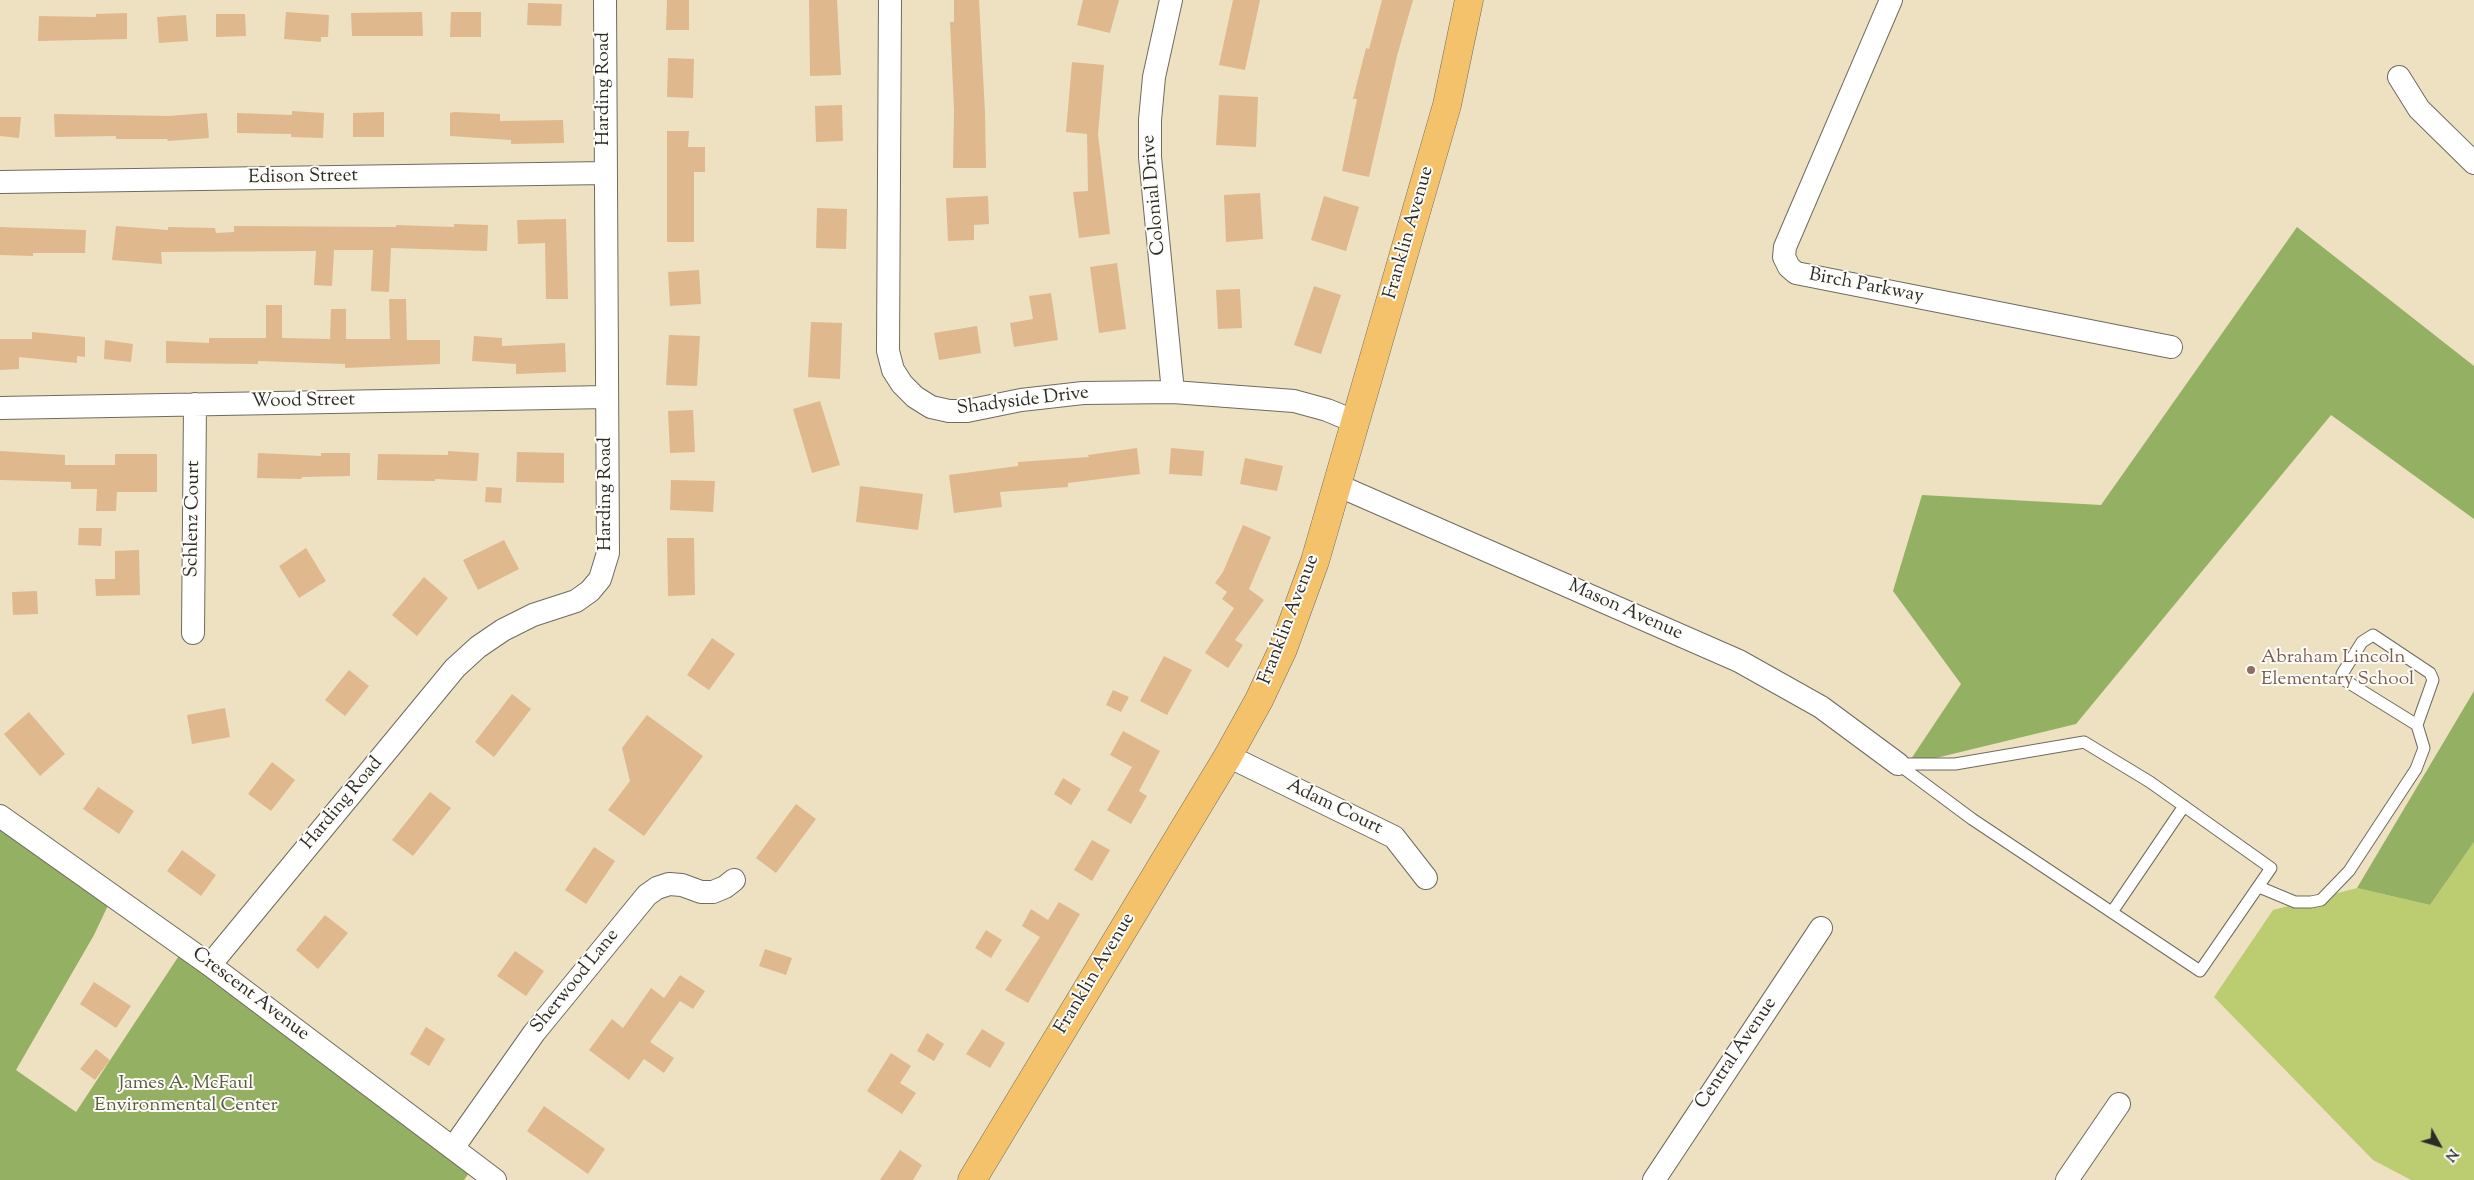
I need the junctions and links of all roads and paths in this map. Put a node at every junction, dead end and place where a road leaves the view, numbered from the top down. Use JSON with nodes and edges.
{"nodes":[{"id":1,"x":605,"y":0,"type":"edge"},
{"id":2,"x":890,"y":0,"type":"edge"},
{"id":3,"x":1171,"y":0,"type":"edge"},
{"id":4,"x":1469,"y":0,"type":"edge"},
{"id":5,"x":1891,"y":0,"type":"edge"},
{"id":6,"x":2399,"y":77,"type":"dead end"},
{"id":7,"x":2474,"y":163,"type":"edge"},
{"id":8,"x":606,"y":173,"type":"junction"},
{"id":9,"x":0,"y":182,"type":"edge"},
{"id":10,"x":2171,"y":347,"type":"dead end"},
{"id":11,"x":1174,"y":392,"type":"junction"},
{"id":12,"x":607,"y":397,"type":"junction"},
{"id":13,"x":195,"y":404,"type":"junction"},
{"id":14,"x":0,"y":408,"type":"edge"},
{"id":15,"x":1356,"y":422,"type":"junction"},
{"id":16,"x":1336,"y":484,"type":"junction"},
{"id":17,"x":192,"y":633,"type":"dead end"},
{"id":18,"x":2417,"y":725,"type":"junction"},
{"id":19,"x":1228,"y":756,"type":"junction"},
{"id":20,"x":1898,"y":764,"type":"junction"},
{"id":21,"x":2184,"y":806,"type":"junction"},
{"id":22,"x":0,"y":816,"type":"edge"},
{"id":23,"x":1426,"y":878,"type":"dead end"},
{"id":24,"x":734,"y":880,"type":"dead end"},
{"id":25,"x":2259,"y":887,"type":"junction"},
{"id":26,"x":2112,"y":912,"type":"junction"},
{"id":27,"x":1821,"y":928,"type":"dead end"},
{"id":28,"x":210,"y":965,"type":"junction"},
{"id":29,"x":2119,"y":1104,"type":"dead end"},
{"id":30,"x":453,"y":1148,"type":"junction"},
{"id":31,"x":495,"y":1180,"type":"edge"},
{"id":32,"x":972,"y":1180,"type":"edge"},
{"id":33,"x":1654,"y":1180,"type":"edge"},
{"id":34,"x":2067,"y":1180,"type":"edge"}],
"edges":[{"from":1,"to":8,"type":"street","name":"Harding Road"},
{"from":2,"to":11,"type":"street","name":"Shadyside Drive"},
{"from":3,"to":11,"type":"street","name":"Colonial Drive"},
{"from":4,"to":15,"type":"main road","name":"Franklin Avenue"},
{"from":5,"to":10,"type":"street","name":"Birch Parkway"},
{"from":6,"to":7,"type":"street"},
{"from":8,"to":9,"type":"street","name":"Edison Street"},
{"from":8,"to":12,"type":"street","name":"Harding Road"},
{"from":11,"to":15,"type":"street","name":"Shadyside Drive"},
{"from":12,"to":13,"type":"street","name":"Wood Street"},
{"from":12,"to":28,"type":"street","name":"Harding Road"},
{"from":13,"to":14,"type":"street","name":"Wood Street"},
{"from":13,"to":17,"type":"street","name":"Schlenz Court"},
{"from":15,"to":16,"type":"main road","name":"Franklin Avenue"},
{"from":16,"to":19,"type":"main road","name":"Franklin Avenue"},
{"from":16,"to":20,"type":"street","name":"Mason Avenue"},
{"from":18,"to":18,"type":"lane"},
{"from":18,"to":25,"type":"lane"},
{"from":19,"to":23,"type":"street","name":"Adam Court"},
{"from":19,"to":32,"type":"main road","name":"Franklin Avenue"},
{"from":20,"to":21,"type":"lane"},
{"from":20,"to":26,"type":"lane"},
{"from":21,"to":25,"type":"lane"},
{"from":21,"to":26,"type":"lane"},
{"from":22,"to":28,"type":"street","name":"Crescent Avenue"},
{"from":24,"to":30,"type":"street","name":"Sherwood Lane"},
{"from":25,"to":26,"type":"lane"},
{"from":27,"to":33,"type":"street","name":"Central Avenue"},
{"from":28,"to":30,"type":"street","name":"Crescent Avenue"},
{"from":29,"to":34,"type":"street"},
{"from":30,"to":31,"type":"street","name":"Crescent Avenue"}]}
